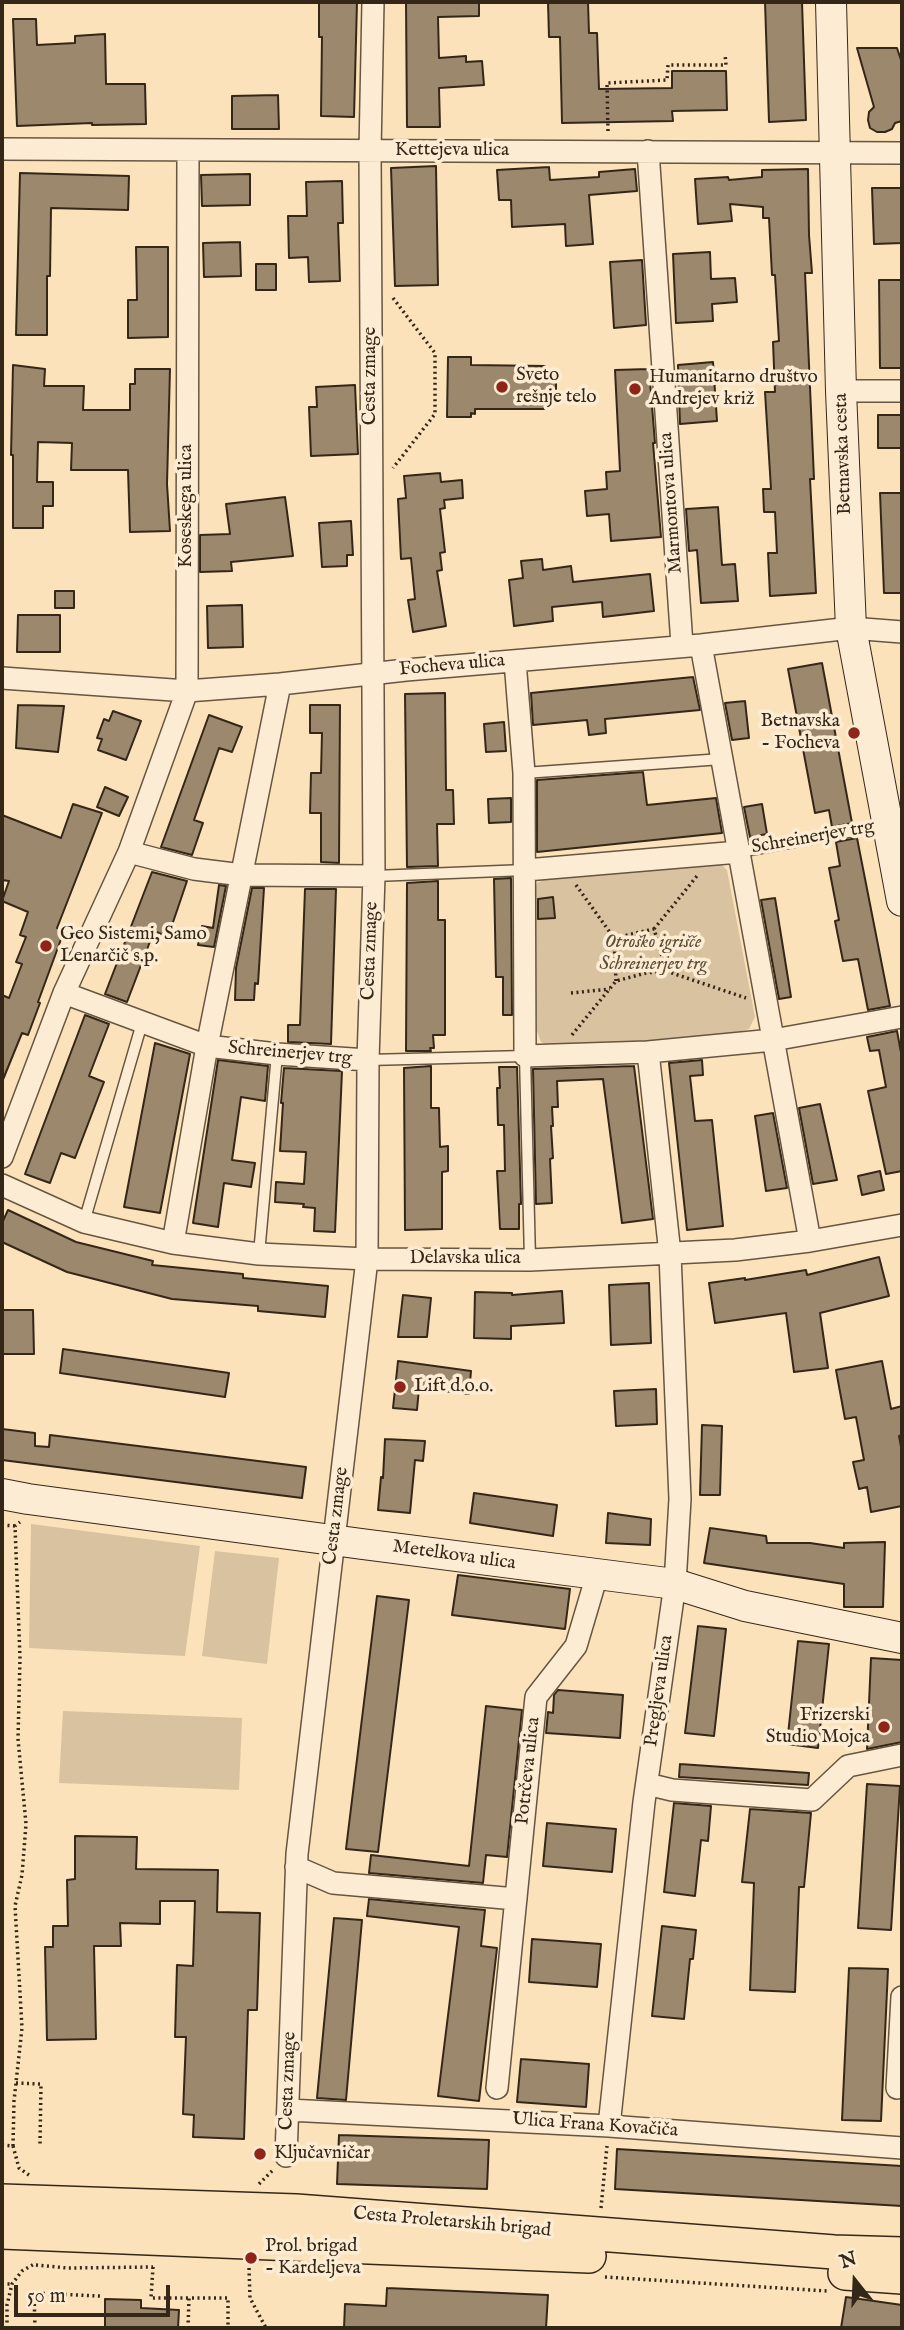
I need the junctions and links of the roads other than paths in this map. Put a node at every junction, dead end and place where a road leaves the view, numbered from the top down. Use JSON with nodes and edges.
{"nodes":[{"id":1,"x":373,"y":2,"type":"edge"},
{"id":2,"x":831,"y":2,"type":"edge"},
{"id":3,"x":2,"y":149,"type":"edge"},
{"id":4,"x":188,"y":151,"type":"junction"},
{"id":5,"x":370,"y":151,"type":"junction"},
{"id":6,"x":648,"y":151,"type":"junction"},
{"id":7,"x":835,"y":152,"type":"junction"},
{"id":8,"x":902,"y":153,"type":"edge"},
{"id":9,"x":841,"y":391,"type":"junction"},
{"id":10,"x":902,"y":391,"type":"edge"},
{"id":11,"x":852,"y":628,"type":"junction"},
{"id":12,"x":902,"y":632,"type":"edge"},
{"id":13,"x":691,"y":645,"type":"junction"},
{"id":14,"x":515,"y":661,"type":"junction"},
{"id":15,"x":372,"y":673,"type":"junction"},
{"id":16,"x":2,"y":678,"type":"edge"},
{"id":17,"x":280,"y":684,"type":"junction"},
{"id":18,"x":187,"y":691,"type":"junction"},
{"id":19,"x":722,"y":759,"type":"junction"},
{"id":20,"x":524,"y":773,"type":"junction"},
{"id":21,"x":886,"y":825,"type":"junction"},
{"id":22,"x":129,"y":852,"type":"junction"},
{"id":23,"x":739,"y":852,"type":"junction"},
{"id":24,"x":526,"y":870,"type":"junction"},
{"id":25,"x":242,"y":875,"type":"junction"},
{"id":26,"x":373,"y":876,"type":"junction"},
{"id":27,"x":902,"y":901,"type":"edge"},
{"id":28,"x":64,"y":993,"type":"junction"},
{"id":29,"x":902,"y":1017,"type":"edge"},
{"id":30,"x":142,"y":1023,"type":"junction"},
{"id":31,"x":773,"y":1040,"type":"junction"},
{"id":32,"x":207,"y":1046,"type":"junction"},
{"id":33,"x":648,"y":1052,"type":"junction"},
{"id":34,"x":277,"y":1054,"type":"junction"},
{"id":35,"x":525,"y":1056,"type":"junction"},
{"id":36,"x":368,"y":1060,"type":"junction"},
{"id":37,"x":2,"y":1157,"type":"edge"},
{"id":38,"x":2,"y":1185,"type":"edge"},
{"id":39,"x":84,"y":1222,"type":"junction"},
{"id":40,"x":902,"y":1225,"type":"edge"},
{"id":41,"x":810,"y":1241,"type":"junction"},
{"id":42,"x":173,"y":1243,"type":"junction"},
{"id":43,"x":259,"y":1254,"type":"junction"},
{"id":44,"x":670,"y":1254,"type":"junction"},
{"id":45,"x":367,"y":1259,"type":"junction"},
{"id":46,"x":530,"y":1260,"type":"junction"},
{"id":47,"x":2,"y":1494,"type":"edge"},
{"id":48,"x":334,"y":1540,"type":"junction"},
{"id":49,"x":597,"y":1575,"type":"junction"},
{"id":50,"x":675,"y":1584,"type":"junction"},
{"id":51,"x":902,"y":1638,"type":"edge"},
{"id":52,"x":902,"y":1755,"type":"edge"},
{"id":53,"x":647,"y":1784,"type":"junction"},
{"id":54,"x":296,"y":1867,"type":"junction"},
{"id":55,"x":516,"y":1899,"type":"junction"},
{"id":56,"x":902,"y":1997,"type":"edge"},
{"id":57,"x":497,"y":2088,"type":"dead end"},
{"id":58,"x":897,"y":2088,"type":"dead end"},
{"id":59,"x":288,"y":2110,"type":"junction"},
{"id":60,"x":609,"y":2126,"type":"junction"},
{"id":61,"x":902,"y":2148,"type":"edge"},
{"id":62,"x":286,"y":2156,"type":"road end"},
{"id":63,"x":2,"y":2201,"type":"edge"},
{"id":64,"x":2,"y":2232,"type":"edge"},
{"id":65,"x":902,"y":2253,"type":"edge"},
{"id":66,"x":902,"y":2277,"type":"edge"}],
"edges":[{"from":1,"to":5,"type":"street","name":"Cesta zmage"},
{"from":2,"to":7,"type":"street","name":"Betnavska cesta"},
{"from":3,"to":4,"type":"street","name":"Kettejeva ulica"},
{"from":4,"to":5,"type":"street","name":"Kettejeva ulica"},
{"from":4,"to":18,"type":"street","name":"Koseskega ulica"},
{"from":5,"to":6,"type":"street","name":"Kettejeva ulica"},
{"from":5,"to":15,"type":"street","name":"Cesta zmage"},
{"from":6,"to":7,"type":"street","name":"Kettejeva ulica"},
{"from":6,"to":13,"type":"street","name":"Marmontova ulica"},
{"from":7,"to":8,"type":"street","name":"Kettejeva ulica"},
{"from":7,"to":9,"type":"street","name":"Betnavska cesta"},
{"from":9,"to":10,"type":"street"},
{"from":9,"to":11,"type":"street","name":"Betnavska cesta"},
{"from":11,"to":12,"type":"street","name":"Focheva ulica"},
{"from":11,"to":13,"type":"street","name":"Focheva ulica"},
{"from":11,"to":21,"type":"street","name":"Betnavska cesta"},
{"from":13,"to":14,"type":"street","name":"Focheva ulica"},
{"from":13,"to":19,"type":"street","name":"Schreinerjev trg"},
{"from":14,"to":15,"type":"street","name":"Focheva ulica"},
{"from":14,"to":20,"type":"street"},
{"from":15,"to":17,"type":"street","name":"Focheva ulica"},
{"from":15,"to":26,"type":"street","name":"Cesta zmage"},
{"from":16,"to":18,"type":"street","name":"Focheva ulica"},
{"from":17,"to":18,"type":"street","name":"Focheva ulica"},
{"from":17,"to":25,"type":"street"},
{"from":18,"to":22,"type":"street","name":"Koseskega ulica"},
{"from":19,"to":20,"type":"lane"},
{"from":19,"to":23,"type":"street","name":"Schreinerjev trg"},
{"from":20,"to":24,"type":"street"},
{"from":21,"to":23,"type":"lane","name":"Schreinerjev trg"},
{"from":21,"to":27,"type":"street","name":"Betnavska cesta"},
{"from":22,"to":25,"type":"street"},
{"from":22,"to":28,"type":"street","name":"Koseskega ulica"},
{"from":23,"to":24,"type":"street","name":"Schreinerjev trg"},
{"from":23,"to":31,"type":"street","name":"Schreinerjev trg"},
{"from":24,"to":26,"type":"lane","name":"Schreinerjev trg"},
{"from":24,"to":35,"type":"street"},
{"from":25,"to":26,"type":"street","name":"Cesta zmage"},
{"from":25,"to":32,"type":"street"},
{"from":26,"to":36,"type":"street","name":"Cesta zmage"},
{"from":28,"to":30,"type":"street","name":"Schreinerjev trg"},
{"from":28,"to":37,"type":"street","name":"Koseskega ulica"},
{"from":29,"to":31,"type":"street","name":"Schreinerjev trg"},
{"from":30,"to":32,"type":"street","name":"Schreinerjev trg"},
{"from":30,"to":39,"type":"lane"},
{"from":31,"to":33,"type":"street","name":"Schreinerjev trg"},
{"from":31,"to":41,"type":"street","name":"Schreinerjev trg"},
{"from":32,"to":34,"type":"street","name":"Schreinerjev trg"},
{"from":32,"to":42,"type":"street"},
{"from":33,"to":35,"type":"street","name":"Schreinerjev trg"},
{"from":33,"to":44,"type":"street"},
{"from":34,"to":36,"type":"street","name":"Schreinerjev trg"},
{"from":34,"to":43,"type":"lane"},
{"from":35,"to":36,"type":"lane","name":"Schreinerjev trg"},
{"from":35,"to":46,"type":"lane"},
{"from":36,"to":45,"type":"street","name":"Cesta zmage"},
{"from":38,"to":39,"type":"street","name":"Delavska ulica"},
{"from":39,"to":42,"type":"street","name":"Delavska ulica"},
{"from":40,"to":41,"type":"street","name":"Delavska ulica"},
{"from":41,"to":44,"type":"street","name":"Delavska ulica"},
{"from":42,"to":43,"type":"street","name":"Delavska ulica"},
{"from":43,"to":45,"type":"street","name":"Delavska ulica"},
{"from":44,"to":46,"type":"street","name":"Delavska ulica"},
{"from":44,"to":50,"type":"street","name":"Pregljeva ulica"},
{"from":45,"to":46,"type":"street","name":"Delavska ulica"},
{"from":45,"to":48,"type":"street","name":"Cesta zmage"},
{"from":47,"to":48,"type":"street","name":"Metelkova ulica"},
{"from":48,"to":49,"type":"street","name":"Metelkova ulica"},
{"from":48,"to":54,"type":"street","name":"Cesta zmage"},
{"from":49,"to":50,"type":"street","name":"Metelkova ulica"},
{"from":49,"to":55,"type":"street","name":"Potrčeva ulica"},
{"from":50,"to":51,"type":"street","name":"Metelkova ulica"},
{"from":50,"to":53,"type":"street","name":"Pregljeva ulica"},
{"from":52,"to":53,"type":"street"},
{"from":53,"to":60,"type":"street","name":"Pregljeva ulica"},
{"from":54,"to":55,"type":"street"},
{"from":54,"to":59,"type":"street","name":"Cesta zmage"},
{"from":55,"to":57,"type":"street","name":"Potrčeva ulica"},
{"from":56,"to":58,"type":"street"},
{"from":59,"to":60,"type":"street","name":"Ulica Frana Kovačiča"},
{"from":59,"to":62,"type":"street","name":"Cesta zmage"},
{"from":60,"to":61,"type":"street","name":"Ulica Frana Kovačiča"},
{"from":63,"to":65,"type":"main road","name":"Cesta Proletarskih brigad"},
{"from":64,"to":66,"type":"main road","name":"Cesta Proletarskih brigad"}]}
